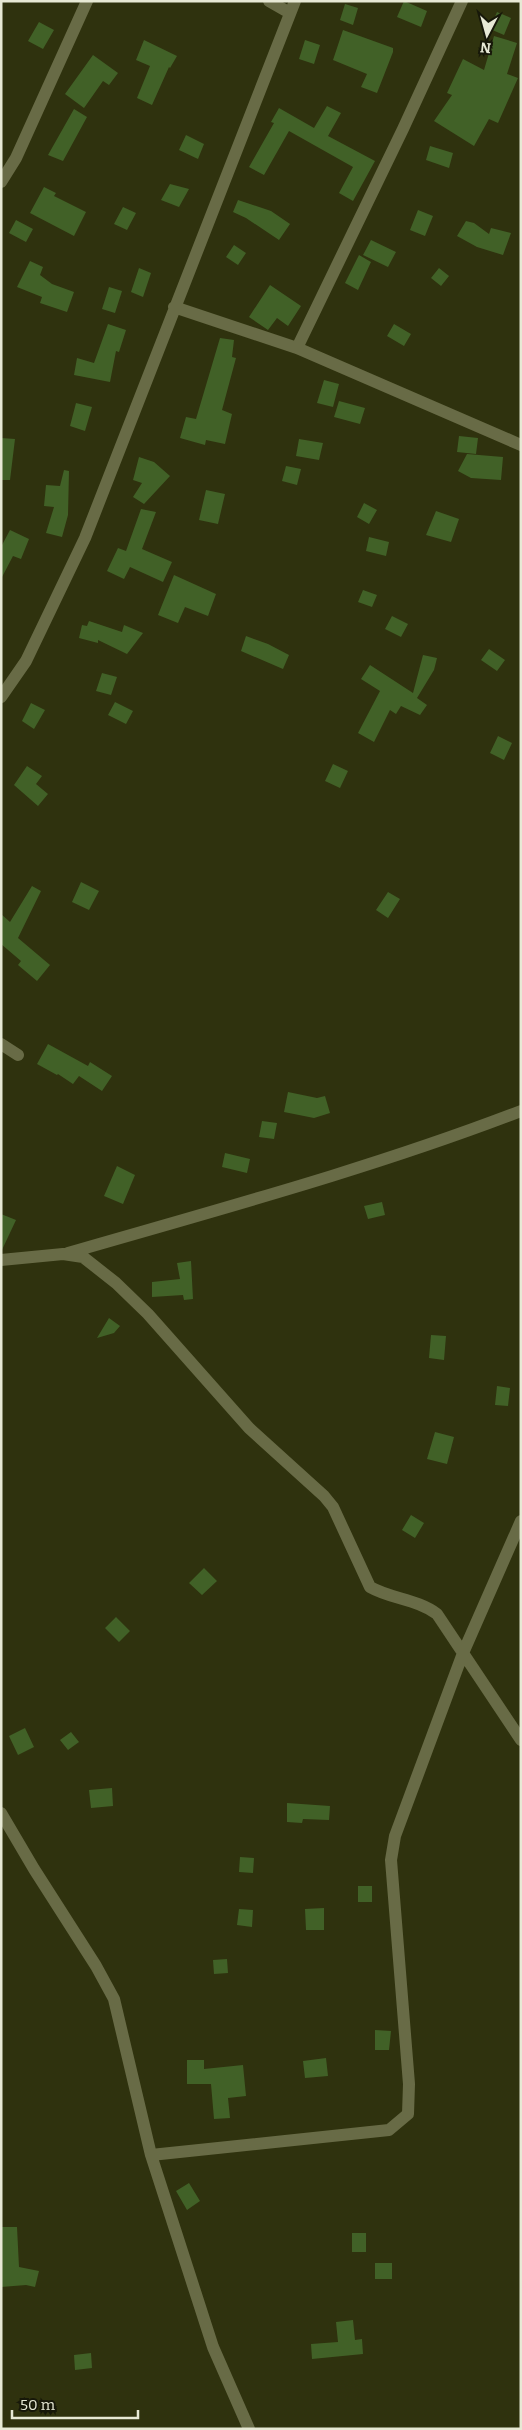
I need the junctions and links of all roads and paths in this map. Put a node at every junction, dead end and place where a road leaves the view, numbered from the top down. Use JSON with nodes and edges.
{"nodes":[{"id":1,"x":87,"y":1,"type":"edge"},
{"id":2,"x":269,"y":1,"type":"edge"},
{"id":3,"x":462,"y":1,"type":"edge"},
{"id":4,"x":292,"y":7,"type":"edge"},
{"id":5,"x":1,"y":182,"type":"edge"},
{"id":6,"x":174,"y":307,"type":"junction"},
{"id":7,"x":297,"y":348,"type":"junction"},
{"id":8,"x":521,"y":445,"type":"edge"},
{"id":9,"x":1,"y":697,"type":"edge"},
{"id":10,"x":1,"y":1044,"type":"edge"},
{"id":11,"x":18,"y":1055,"type":"dead end"},
{"id":12,"x":521,"y":1111,"type":"edge"},
{"id":13,"x":63,"y":1254,"type":"junction"},
{"id":14,"x":1,"y":1260,"type":"edge"},
{"id":15,"x":521,"y":1521,"type":"edge"},
{"id":16,"x":463,"y":1653,"type":"junction"},
{"id":17,"x":521,"y":1740,"type":"edge"},
{"id":18,"x":1,"y":1813,"type":"edge"},
{"id":19,"x":151,"y":2155,"type":"junction"},
{"id":20,"x":249,"y":2429,"type":"edge"}],
"edges":[{"from":1,"to":5,"type":"street"},
{"from":2,"to":4,"type":"street"},
{"from":3,"to":7,"type":"street"},
{"from":4,"to":6,"type":"street"},
{"from":6,"to":7,"type":"street"},
{"from":6,"to":9,"type":"street"},
{"from":7,"to":8,"type":"street"},
{"from":10,"to":11,"type":"street"},
{"from":12,"to":13,"type":"street"},
{"from":13,"to":14,"type":"street"},
{"from":13,"to":16,"type":"street"},
{"from":15,"to":16,"type":"street"},
{"from":16,"to":17,"type":"street"},
{"from":16,"to":19,"type":"street"},
{"from":18,"to":19,"type":"street"},
{"from":19,"to":20,"type":"street"}]}
